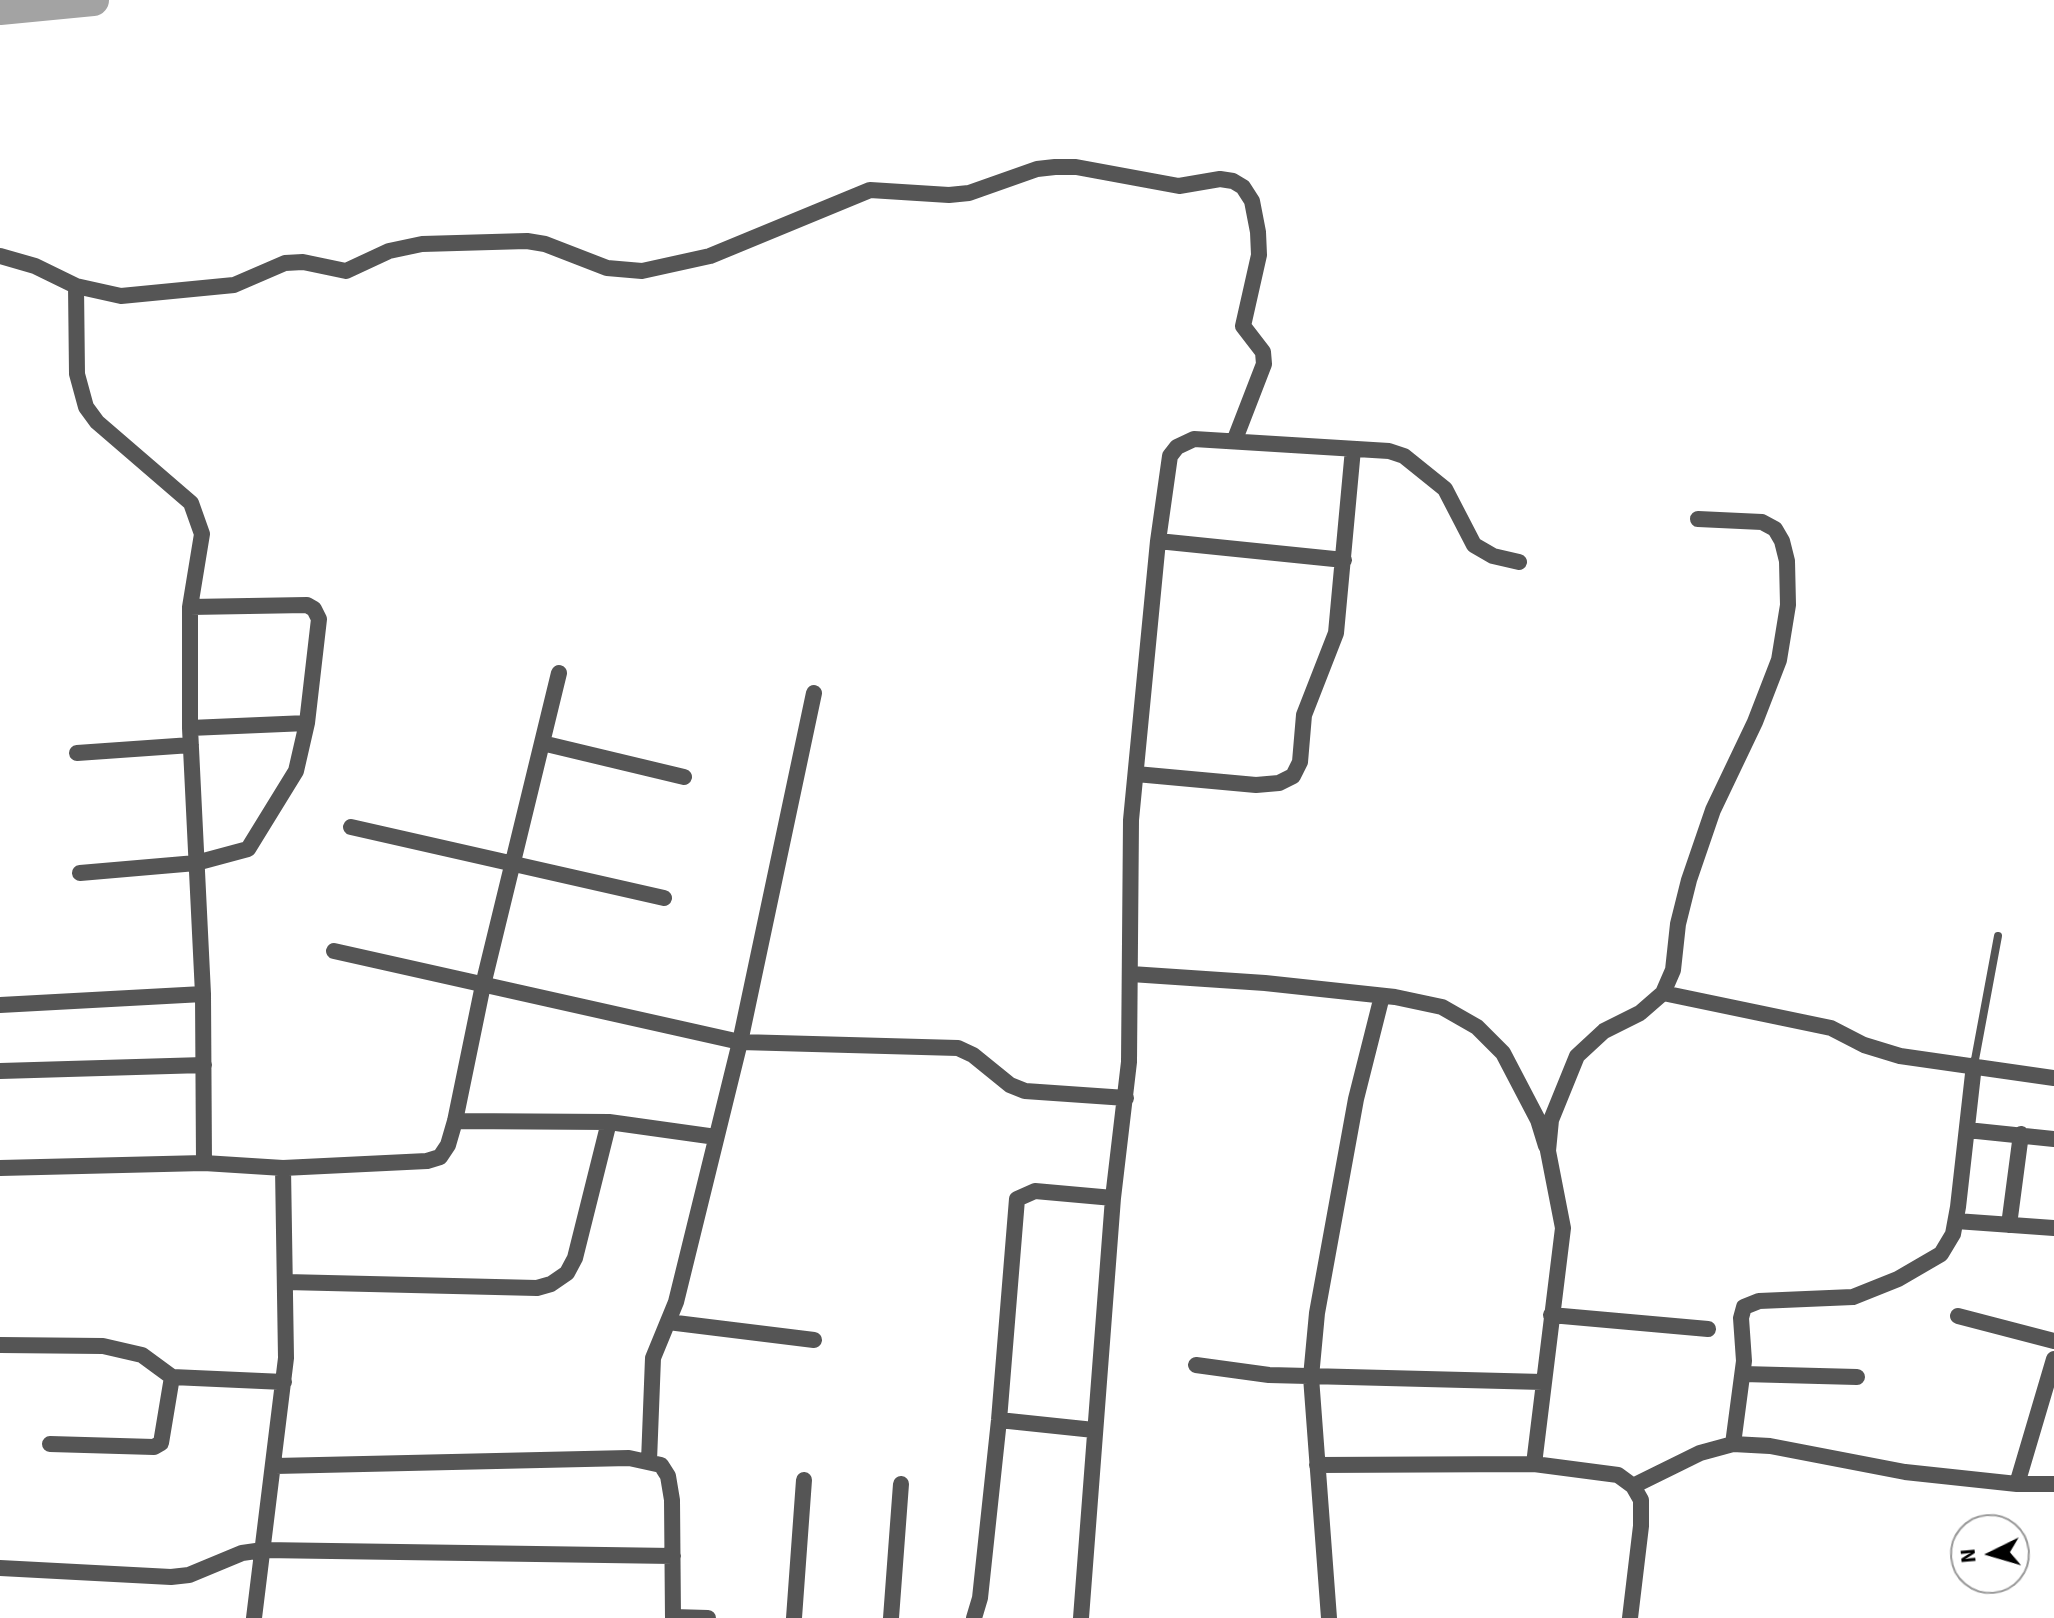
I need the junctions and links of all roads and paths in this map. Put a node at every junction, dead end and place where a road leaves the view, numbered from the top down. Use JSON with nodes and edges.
{"nodes":[{"id":1,"x":0,"y":256,"type":"edge"},
{"id":2,"x":76,"y":286,"type":"junction"},
{"id":3,"x":1235,"y":439,"type":"junction"},
{"id":4,"x":1353,"y":449,"type":"junction"},
{"id":5,"x":1698,"y":519,"type":"dead end"},
{"id":6,"x":1158,"y":541,"type":"junction"},
{"id":7,"x":1344,"y":560,"type":"junction"},
{"id":8,"x":1519,"y":562,"type":"dead end"},
{"id":9,"x":190,"y":607,"type":"junction"},
{"id":10,"x":559,"y":673,"type":"dead end"},
{"id":11,"x":814,"y":693,"type":"dead end"},
{"id":12,"x":307,"y":723,"type":"junction"},
{"id":13,"x":191,"y":737,"type":"junction"},
{"id":14,"x":542,"y":743,"type":"junction"},
{"id":15,"x":77,"y":753,"type":"dead end"},
{"id":16,"x":1136,"y":774,"type":"junction"},
{"id":17,"x":684,"y":777,"type":"dead end"},
{"id":18,"x":351,"y":827,"type":"dead end"},
{"id":19,"x":196,"y":863,"type":"junction"},
{"id":20,"x":512,"y":866,"type":"junction"},
{"id":21,"x":80,"y":873,"type":"dead end"},
{"id":22,"x":664,"y":898,"type":"dead end"},
{"id":23,"x":1998,"y":936,"type":"dead end"},
{"id":24,"x":334,"y":951,"type":"dead end"},
{"id":25,"x":1131,"y":974,"type":"junction"},
{"id":26,"x":483,"y":985,"type":"junction"},
{"id":27,"x":1663,"y":993,"type":"junction"},
{"id":28,"x":203,"y":994,"type":"junction"},
{"id":29,"x":1382,"y":996,"type":"junction"},
{"id":30,"x":0,"y":1005,"type":"edge"},
{"id":31,"x":740,"y":1042,"type":"junction"},
{"id":32,"x":204,"y":1065,"type":"junction"},
{"id":33,"x":1974,"y":1065,"type":"junction"},
{"id":34,"x":0,"y":1071,"type":"edge"},
{"id":35,"x":2054,"y":1078,"type":"edge"},
{"id":36,"x":1126,"y":1098,"type":"junction"},
{"id":37,"x":455,"y":1121,"type":"junction"},
{"id":38,"x":609,"y":1122,"type":"junction"},
{"id":39,"x":1967,"y":1130,"type":"junction"},
{"id":40,"x":2021,"y":1134,"type":"junction"},
{"id":41,"x":716,"y":1137,"type":"junction"},
{"id":42,"x":2054,"y":1139,"type":"edge"},
{"id":43,"x":1548,"y":1151,"type":"junction"},
{"id":44,"x":204,"y":1163,"type":"junction"},
{"id":45,"x":0,"y":1168,"type":"edge"},
{"id":46,"x":283,"y":1168,"type":"junction"},
{"id":47,"x":1113,"y":1198,"type":"junction"},
{"id":48,"x":1956,"y":1221,"type":"junction"},
{"id":49,"x":2009,"y":1225,"type":"junction"},
{"id":50,"x":2054,"y":1228,"type":"edge"},
{"id":51,"x":286,"y":1282,"type":"junction"},
{"id":52,"x":1551,"y":1315,"type":"junction"},
{"id":53,"x":1958,"y":1316,"type":"dead end"},
{"id":54,"x":668,"y":1322,"type":"junction"},
{"id":55,"x":1708,"y":1329,"type":"dead end"},
{"id":56,"x":814,"y":1340,"type":"dead end"},
{"id":57,"x":2054,"y":1341,"type":"edge"},
{"id":58,"x":0,"y":1345,"type":"edge"},
{"id":59,"x":2054,"y":1359,"type":"edge"},
{"id":60,"x":1196,"y":1365,"type":"dead end"},
{"id":61,"x":1743,"y":1374,"type":"junction"},
{"id":62,"x":172,"y":1377,"type":"junction"},
{"id":63,"x":1311,"y":1377,"type":"junction"},
{"id":64,"x":1857,"y":1377,"type":"dead end"},
{"id":65,"x":284,"y":1382,"type":"junction"},
{"id":66,"x":1543,"y":1382,"type":"junction"},
{"id":67,"x":999,"y":1420,"type":"junction"},
{"id":68,"x":1094,"y":1430,"type":"junction"},
{"id":69,"x":50,"y":1444,"type":"dead end"},
{"id":70,"x":1733,"y":1444,"type":"junction"},
{"id":71,"x":649,"y":1461,"type":"junction"},
{"id":72,"x":1534,"y":1464,"type":"junction"},
{"id":73,"x":1317,"y":1465,"type":"junction"},
{"id":74,"x":275,"y":1466,"type":"junction"},
{"id":75,"x":804,"y":1480,"type":"dead end"},
{"id":76,"x":901,"y":1484,"type":"dead end"},
{"id":77,"x":2017,"y":1484,"type":"junction"},
{"id":78,"x":2054,"y":1484,"type":"edge"},
{"id":79,"x":1633,"y":1486,"type":"junction"},
{"id":80,"x":263,"y":1550,"type":"junction"},
{"id":81,"x":673,"y":1556,"type":"junction"},
{"id":82,"x":0,"y":1568,"type":"edge"},
{"id":83,"x":673,"y":1617,"type":"edge"},
{"id":84,"x":254,"y":1618,"type":"edge"},
{"id":85,"x":708,"y":1618,"type":"edge"},
{"id":86,"x":794,"y":1618,"type":"edge"},
{"id":87,"x":891,"y":1618,"type":"edge"},
{"id":88,"x":974,"y":1618,"type":"edge"},
{"id":89,"x":1081,"y":1618,"type":"edge"},
{"id":90,"x":1329,"y":1618,"type":"edge"},
{"id":91,"x":1630,"y":1618,"type":"edge"}],
"edges":[{"from":1,"to":2,"type":"street"},
{"from":2,"to":3,"type":"street"},
{"from":2,"to":9,"type":"street"},
{"from":3,"to":4,"type":"street"},
{"from":3,"to":6,"type":"street"},
{"from":4,"to":7,"type":"street"},
{"from":4,"to":8,"type":"street"},
{"from":5,"to":27,"type":"street"},
{"from":6,"to":7,"type":"street"},
{"from":6,"to":16,"type":"street"},
{"from":7,"to":16,"type":"street"},
{"from":9,"to":12,"type":"street"},
{"from":9,"to":13,"type":"street"},
{"from":10,"to":14,"type":"street"},
{"from":11,"to":31,"type":"street"},
{"from":12,"to":13,"type":"street"},
{"from":12,"to":19,"type":"street"},
{"from":13,"to":15,"type":"street"},
{"from":13,"to":19,"type":"street"},
{"from":14,"to":17,"type":"street"},
{"from":14,"to":20,"type":"street"},
{"from":16,"to":25,"type":"street"},
{"from":18,"to":20,"type":"street"},
{"from":19,"to":21,"type":"street"},
{"from":19,"to":28,"type":"street"},
{"from":20,"to":22,"type":"street"},
{"from":20,"to":26,"type":"street"},
{"from":23,"to":33,"type":"lane"},
{"from":24,"to":26,"type":"street"},
{"from":25,"to":29,"type":"street"},
{"from":25,"to":36,"type":"street"},
{"from":26,"to":31,"type":"street"},
{"from":26,"to":37,"type":"street"},
{"from":27,"to":33,"type":"street"},
{"from":27,"to":43,"type":"street"},
{"from":28,"to":30,"type":"street"},
{"from":28,"to":32,"type":"street"},
{"from":29,"to":43,"type":"street"},
{"from":29,"to":63,"type":"street"},
{"from":31,"to":36,"type":"street"},
{"from":31,"to":41,"type":"street"},
{"from":32,"to":34,"type":"street"},
{"from":32,"to":44,"type":"street"},
{"from":33,"to":35,"type":"street"},
{"from":33,"to":39,"type":"street"},
{"from":36,"to":47,"type":"street"},
{"from":37,"to":38,"type":"street"},
{"from":37,"to":46,"type":"street"},
{"from":38,"to":41,"type":"street"},
{"from":38,"to":51,"type":"street"},
{"from":39,"to":40,"type":"street"},
{"from":39,"to":48,"type":"street"},
{"from":40,"to":42,"type":"street"},
{"from":40,"to":49,"type":"street"},
{"from":41,"to":54,"type":"street"},
{"from":43,"to":52,"type":"street"},
{"from":44,"to":45,"type":"street"},
{"from":44,"to":46,"type":"street"},
{"from":46,"to":51,"type":"street"},
{"from":47,"to":67,"type":"street"},
{"from":47,"to":68,"type":"street"},
{"from":48,"to":49,"type":"street"},
{"from":48,"to":61,"type":"street"},
{"from":49,"to":50,"type":"street"},
{"from":51,"to":65,"type":"street"},
{"from":52,"to":55,"type":"street"},
{"from":52,"to":66,"type":"street"},
{"from":53,"to":57,"type":"street"},
{"from":54,"to":56,"type":"street"},
{"from":54,"to":71,"type":"street"},
{"from":58,"to":62,"type":"street"},
{"from":59,"to":77,"type":"street"},
{"from":60,"to":63,"type":"street"},
{"from":61,"to":64,"type":"street"},
{"from":61,"to":70,"type":"street"},
{"from":62,"to":65,"type":"street"},
{"from":62,"to":69,"type":"street"},
{"from":63,"to":66,"type":"street"},
{"from":63,"to":73,"type":"street"},
{"from":65,"to":74,"type":"street"},
{"from":66,"to":72,"type":"street"},
{"from":67,"to":68,"type":"street"},
{"from":67,"to":88,"type":"street"},
{"from":68,"to":89,"type":"street"},
{"from":70,"to":77,"type":"street"},
{"from":70,"to":79,"type":"street"},
{"from":71,"to":74,"type":"street"},
{"from":71,"to":81,"type":"street"},
{"from":72,"to":73,"type":"street"},
{"from":72,"to":79,"type":"street"},
{"from":73,"to":90,"type":"street"},
{"from":74,"to":80,"type":"street"},
{"from":75,"to":86,"type":"street"},
{"from":76,"to":87,"type":"street"},
{"from":77,"to":78,"type":"street"},
{"from":79,"to":91,"type":"street"},
{"from":80,"to":81,"type":"street"},
{"from":80,"to":82,"type":"street"},
{"from":80,"to":84,"type":"street"},
{"from":81,"to":83,"type":"street"},
{"from":83,"to":85,"type":"street"}]}
